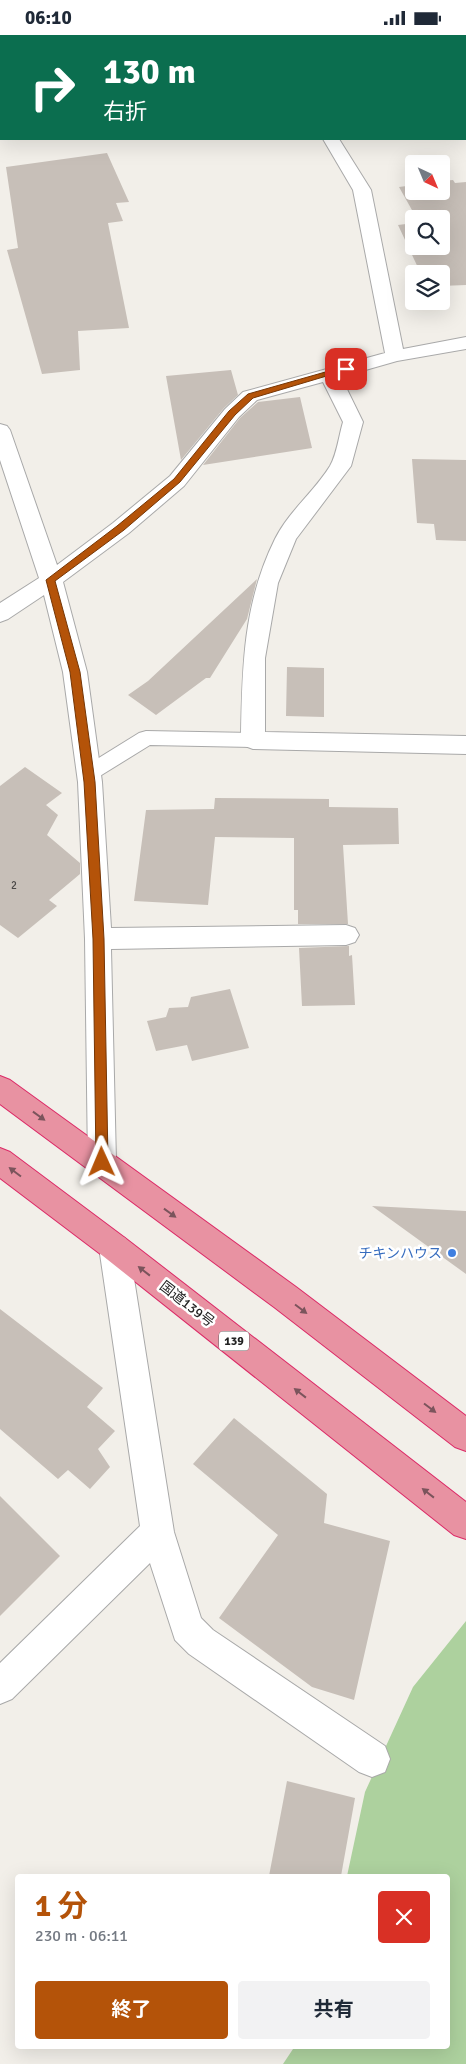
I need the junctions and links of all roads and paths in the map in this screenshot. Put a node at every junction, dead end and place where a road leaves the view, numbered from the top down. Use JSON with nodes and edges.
{"nodes":[{"id":1,"x":332,"y":140,"type":"edge"},
{"id":2,"x":466,"y":343,"type":"edge"},
{"id":3,"x":395,"y":356,"type":"junction"},
{"id":4,"x":329,"y":373,"type":"junction"},
{"id":5,"x":0,"y":430,"type":"edge"},
{"id":6,"x":51,"y":580,"type":"junction"},
{"id":7,"x":0,"y":614,"type":"edge"},
{"id":8,"x":253,"y":740,"type":"junction"},
{"id":9,"x":466,"y":745,"type":"edge"},
{"id":10,"x":88,"y":774,"type":"junction"},
{"id":11,"x":346,"y":935,"type":"dead end"},
{"id":12,"x":98,"y":939,"type":"junction"},
{"id":13,"x":0,"y":1088,"type":"edge"},
{"id":14,"x":0,"y":1161,"type":"edge"},
{"id":15,"x":102,"y":1162,"type":"junction"},
{"id":16,"x":114,"y":1247,"type":"junction"},
{"id":17,"x":466,"y":1436,"type":"edge"},
{"id":18,"x":466,"y":1523,"type":"edge"},
{"id":19,"x":156,"y":1532,"type":"junction"},
{"id":20,"x":0,"y":1687,"type":"edge"},
{"id":21,"x":372,"y":1759,"type":"dead end"}],
"edges":[{"from":1,"to":3,"type":"street"},
{"from":2,"to":3,"type":"street"},
{"from":3,"to":4,"type":"street"},
{"from":4,"to":6,"type":"street"},
{"from":4,"to":8,"type":"street"},
{"from":5,"to":6,"type":"street"},
{"from":6,"to":7,"type":"street"},
{"from":6,"to":10,"type":"street"},
{"from":8,"to":9,"type":"street"},
{"from":8,"to":10,"type":"lane"},
{"from":10,"to":12,"type":"street"},
{"from":11,"to":12,"type":"street"},
{"from":12,"to":15,"type":"street"},
{"from":13,"to":15,"type":"highway","one_way":true},
{"from":16,"to":14,"type":"highway","name":"国道139号","number":"139","one_way":true},
{"from":15,"to":17,"type":"highway","one_way":true},
{"from":18,"to":16,"type":"highway","name":"国道139号","number":"139","one_way":true},
{"from":16,"to":19,"type":"street"},
{"from":19,"to":20,"type":"street"},
{"from":19,"to":21,"type":"street"}]}
